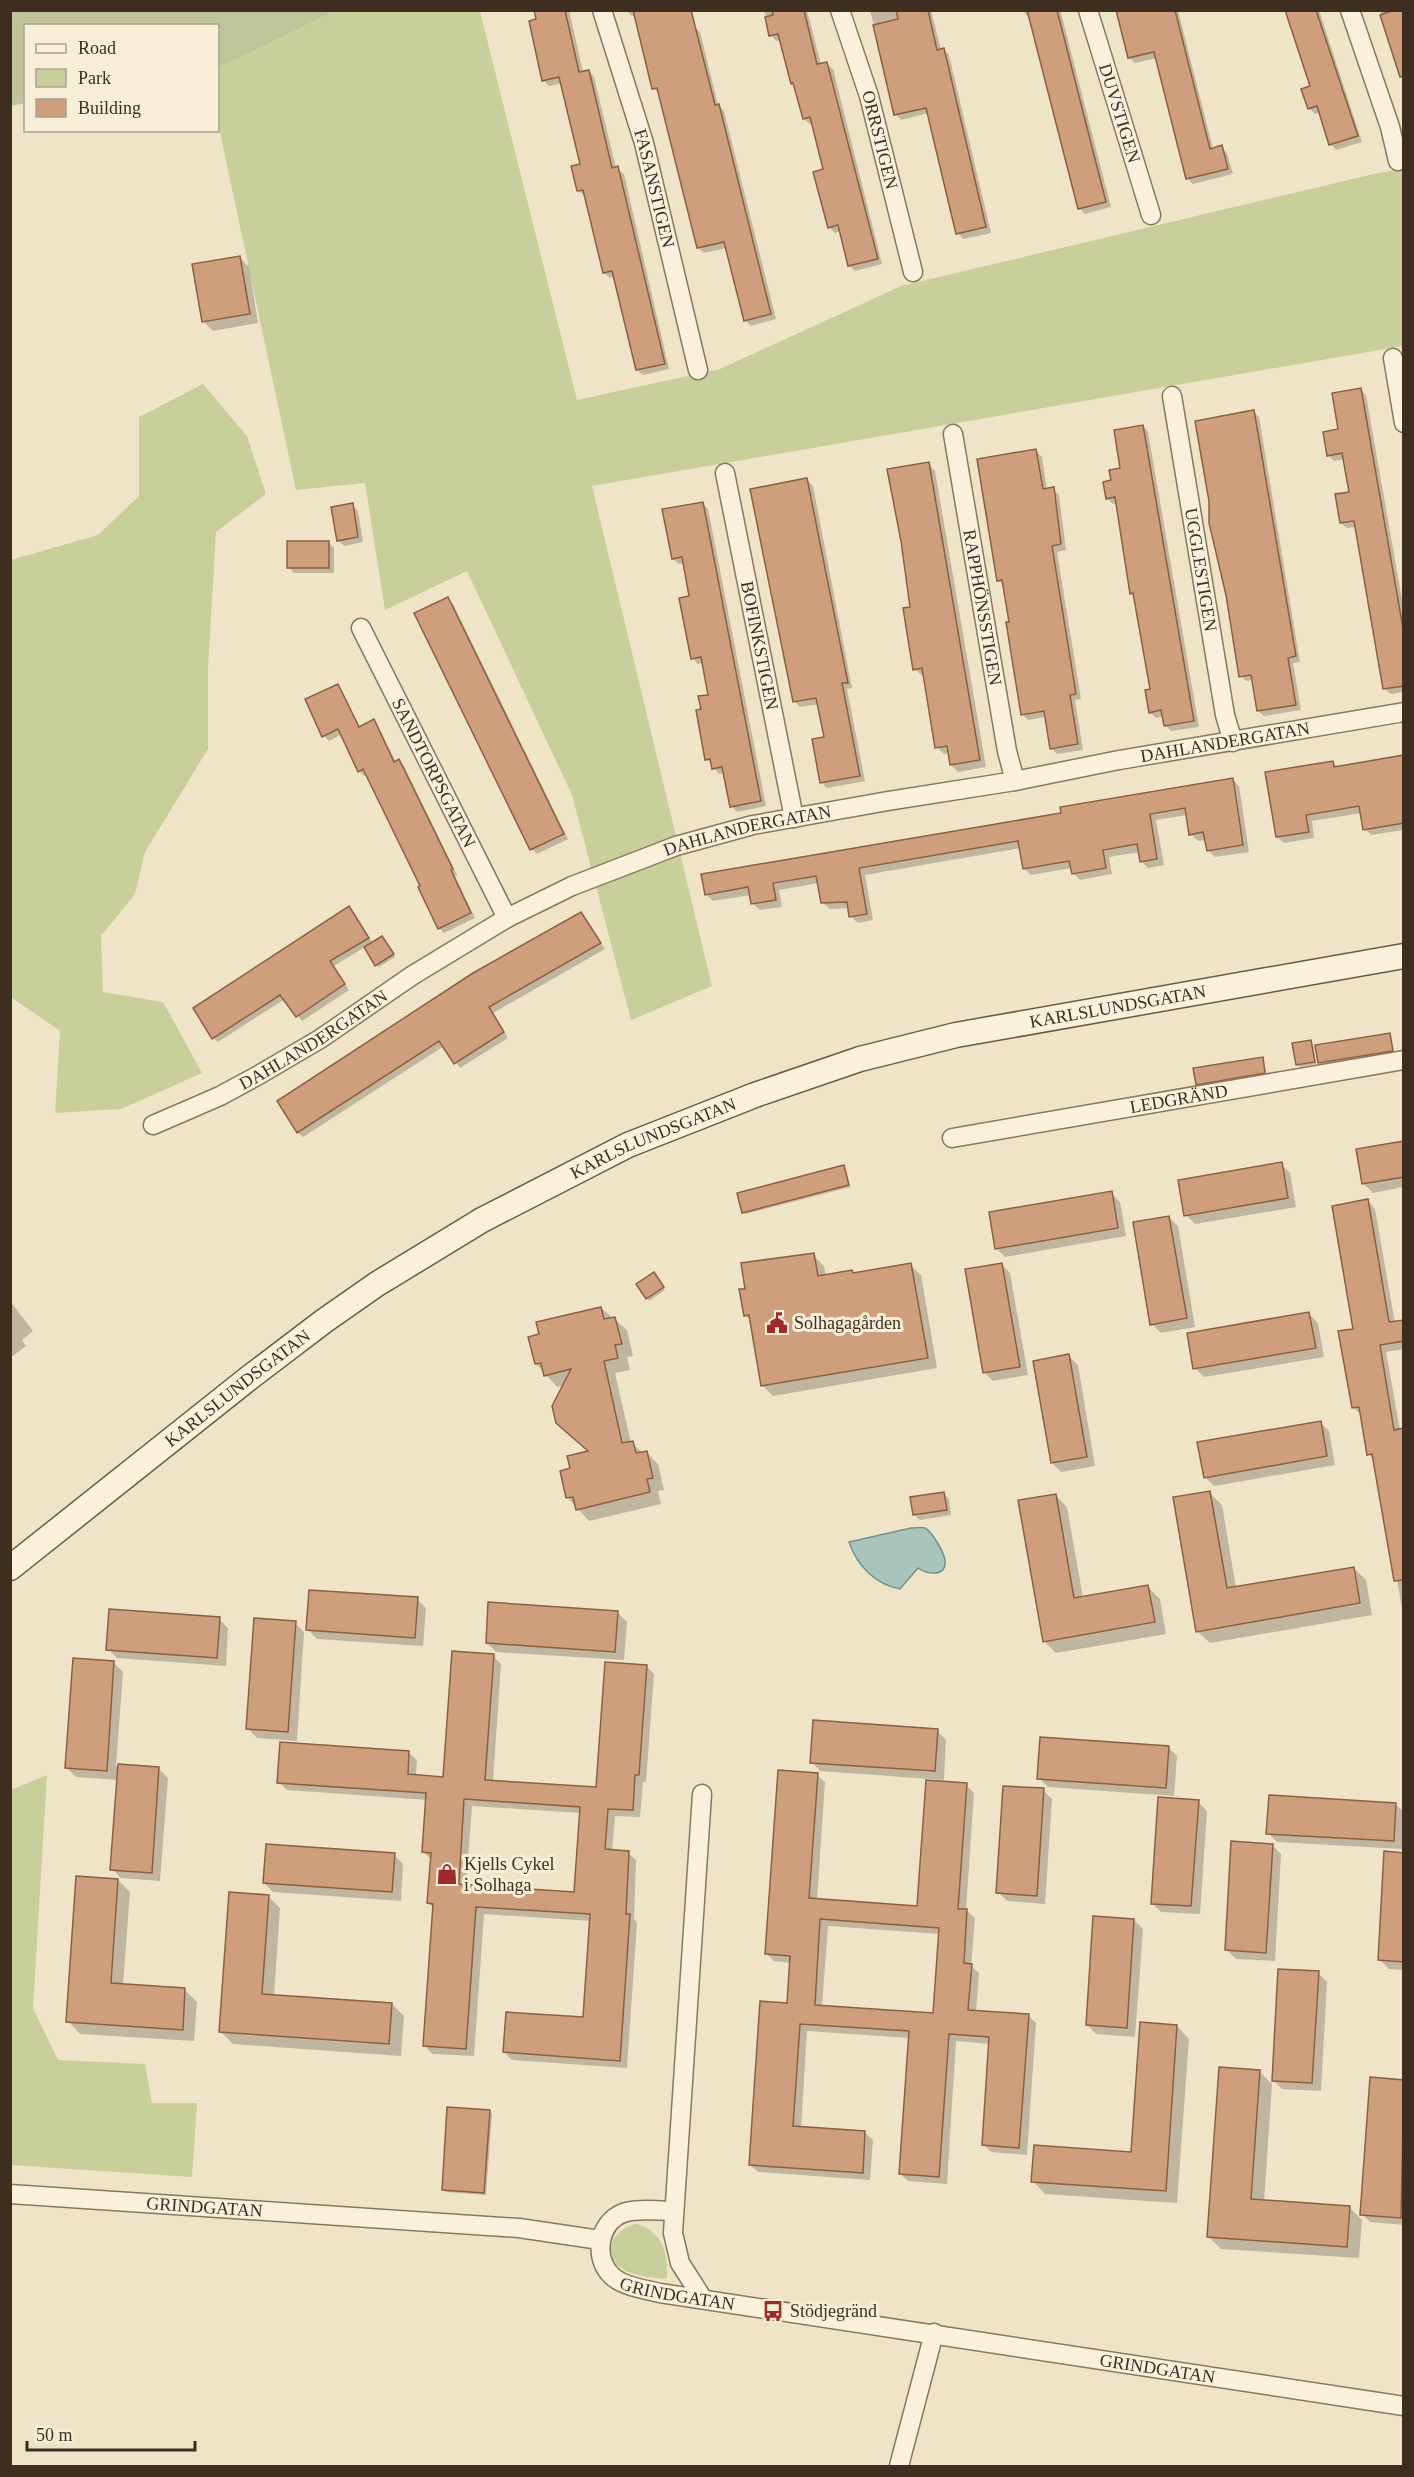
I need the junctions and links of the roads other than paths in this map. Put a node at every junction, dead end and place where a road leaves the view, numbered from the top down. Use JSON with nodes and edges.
{"nodes":[{"id":1,"x":602,"y":10,"type":"edge"},
{"id":2,"x":840,"y":10,"type":"edge"},
{"id":3,"x":1088,"y":10,"type":"edge"},
{"id":4,"x":1350,"y":10,"type":"edge"},
{"id":5,"x":1398,"y":161,"type":"dead end"},
{"id":6,"x":1151,"y":215,"type":"dead end"},
{"id":7,"x":913,"y":272,"type":"dead end"},
{"id":8,"x":1393,"y":358,"type":"dead end"},
{"id":9,"x":698,"y":370,"type":"dead end"},
{"id":10,"x":1172,"y":396,"type":"dead end"},
{"id":11,"x":1404,"y":423,"type":"edge"},
{"id":12,"x":953,"y":434,"type":"dead end"},
{"id":13,"x":725,"y":473,"type":"dead end"},
{"id":14,"x":361,"y":628,"type":"dead end"},
{"id":15,"x":1404,"y":712,"type":"edge"},
{"id":16,"x":1233,"y":742,"type":"junction"},
{"id":17,"x":1015,"y":781,"type":"junction"},
{"id":18,"x":794,"y":818,"type":"junction"},
{"id":19,"x":507,"y":918,"type":"junction"},
{"id":20,"x":1404,"y":956,"type":"edge"},
{"id":21,"x":1404,"y":1060,"type":"edge"},
{"id":22,"x":153,"y":1125,"type":"dead end"},
{"id":23,"x":952,"y":1138,"type":"dead end"},
{"id":24,"x":10,"y":1568,"type":"edge"},
{"id":25,"x":702,"y":1794,"type":"dead end"},
{"id":26,"x":10,"y":2194,"type":"edge"},
{"id":27,"x":674,"y":2211,"type":"junction"},
{"id":28,"x":600,"y":2241,"type":"junction"},
{"id":29,"x":703,"y":2299,"type":"junction"},
{"id":30,"x":934,"y":2333,"type":"junction"},
{"id":31,"x":1404,"y":2406,"type":"edge"},
{"id":32,"x":899,"y":2466,"type":"edge"}],
"edges":[{"from":1,"to":9,"type":"street","name":"FASANSTIGEN"},
{"from":2,"to":7,"type":"street","name":"ORRSTIGEN"},
{"from":3,"to":6,"type":"street","name":"DUVSTIGEN"},
{"from":4,"to":5,"type":"street"},
{"from":8,"to":11,"type":"street"},
{"from":10,"to":16,"type":"street","name":"UGGLESTIGEN"},
{"from":12,"to":17,"type":"street","name":"RAPPHÖNSSTIGEN"},
{"from":13,"to":18,"type":"street","name":"BOFINKSTIGEN"},
{"from":14,"to":19,"type":"street","name":"SANDTORPSGATAN"},
{"from":15,"to":16,"type":"street","name":"DAHLANDERGATAN"},
{"from":16,"to":17,"type":"street","name":"DAHLANDERGATAN"},
{"from":17,"to":18,"type":"street","name":"DAHLANDERGATAN"},
{"from":18,"to":19,"type":"street","name":"DAHLANDERGATAN"},
{"from":19,"to":22,"type":"street","name":"DAHLANDERGATAN"},
{"from":20,"to":24,"type":"main road","name":"KARLSLUNDSGATAN"},
{"from":21,"to":23,"type":"street","name":"LEDGRÄND"},
{"from":25,"to":27,"type":"street"},
{"from":26,"to":28,"type":"street","name":"GRINDGATAN"},
{"from":27,"to":28,"type":"street"},
{"from":27,"to":29,"type":"street"},
{"from":28,"to":29,"type":"street","name":"GRINDGATAN"},
{"from":29,"to":30,"type":"street","name":"GRINDGATAN"},
{"from":30,"to":31,"type":"street","name":"GRINDGATAN"},
{"from":30,"to":32,"type":"street"}]}
